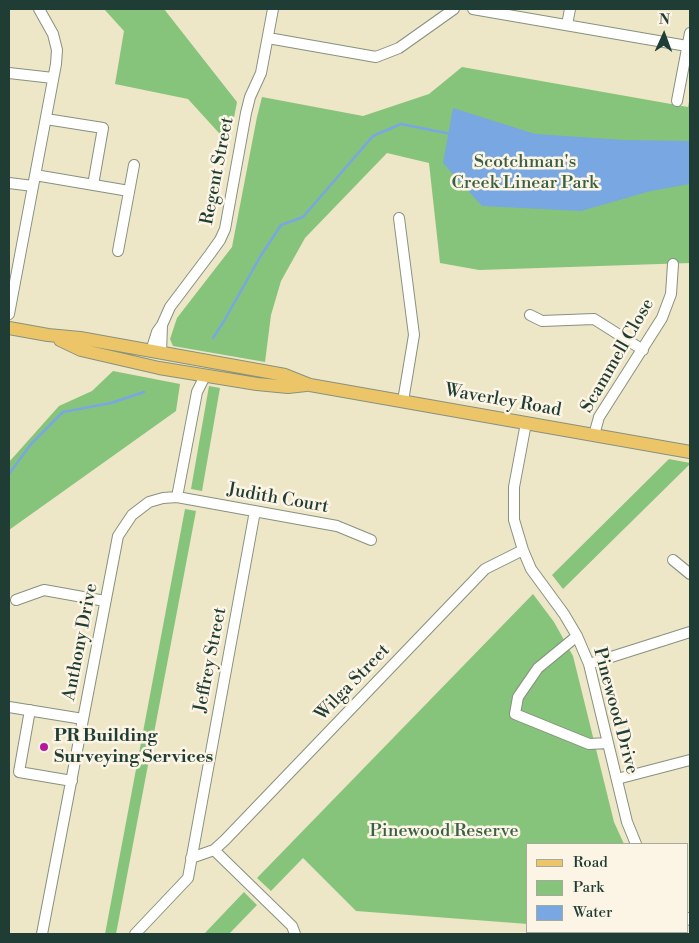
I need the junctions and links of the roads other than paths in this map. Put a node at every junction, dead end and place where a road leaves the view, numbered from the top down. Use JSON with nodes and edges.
{"nodes":[{"id":1,"x":39,"y":9,"type":"edge"},
{"id":2,"x":273,"y":9,"type":"edge"},
{"id":3,"x":454,"y":9,"type":"edge"},
{"id":4,"x":473,"y":9,"type":"edge"},
{"id":5,"x":570,"y":9,"type":"edge"},
{"id":6,"x":567,"y":25,"type":"junction"},
{"id":7,"x":690,"y":33,"type":"edge"},
{"id":8,"x":268,"y":38,"type":"junction"},
{"id":9,"x":687,"y":46,"type":"junction"},
{"id":10,"x":9,"y":73,"type":"edge"},
{"id":11,"x":53,"y":78,"type":"junction"},
{"id":12,"x":677,"y":101,"type":"dead end"},
{"id":13,"x":46,"y":119,"type":"junction"},
{"id":14,"x":134,"y":165,"type":"dead end"},
{"id":15,"x":35,"y":175,"type":"junction"},
{"id":16,"x":9,"y":183,"type":"edge"},
{"id":17,"x":93,"y":185,"type":"junction"},
{"id":18,"x":33,"y":186,"type":"junction"},
{"id":19,"x":129,"y":192,"type":"junction"},
{"id":20,"x":398,"y":218,"type":"dead end"},
{"id":21,"x":118,"y":251,"type":"dead end"},
{"id":22,"x":673,"y":264,"type":"dead end"},
{"id":23,"x":9,"y":314,"type":"edge"},
{"id":24,"x":530,"y":315,"type":"dead end"},
{"id":25,"x":9,"y":328,"type":"edge"},
{"id":26,"x":48,"y":335,"type":"junction"},
{"id":27,"x":643,"y":350,"type":"junction"},
{"id":28,"x":156,"y":352,"type":"junction"},
{"id":29,"x":156,"y":367,"type":"junction"},
{"id":30,"x":199,"y":375,"type":"junction"},
{"id":31,"x":310,"y":384,"type":"junction"},
{"id":32,"x":403,"y":401,"type":"junction"},
{"id":33,"x":526,"y":423,"type":"junction"},
{"id":34,"x":594,"y":435,"type":"junction"},
{"id":35,"x":690,"y":452,"type":"edge"},
{"id":36,"x":177,"y":497,"type":"junction"},
{"id":37,"x":255,"y":511,"type":"junction"},
{"id":38,"x":371,"y":540,"type":"dead end"},
{"id":39,"x":523,"y":550,"type":"junction"},
{"id":40,"x":672,"y":560,"type":"dead end"},
{"id":41,"x":690,"y":574,"type":"edge"},
{"id":42,"x":16,"y":600,"type":"dead end"},
{"id":43,"x":105,"y":601,"type":"junction"},
{"id":44,"x":690,"y":632,"type":"edge"},
{"id":45,"x":577,"y":636,"type":"junction"},
{"id":46,"x":589,"y":664,"type":"junction"},
{"id":47,"x":9,"y":707,"type":"edge"},
{"id":48,"x":30,"y":710,"type":"junction"},
{"id":49,"x":83,"y":719,"type":"junction"},
{"id":50,"x":608,"y":743,"type":"junction"},
{"id":51,"x":690,"y":760,"type":"edge"},
{"id":52,"x":617,"y":779,"type":"junction"},
{"id":53,"x":72,"y":781,"type":"junction"},
{"id":54,"x":636,"y":843,"type":"edge"},
{"id":55,"x":193,"y":845,"type":"junction"},
{"id":56,"x":214,"y":850,"type":"junction"},
{"id":57,"x":191,"y":858,"type":"junction"},
{"id":58,"x":42,"y":934,"type":"edge"},
{"id":59,"x":134,"y":934,"type":"edge"},
{"id":60,"x":295,"y":934,"type":"edge"}],
"edges":[{"from":1,"to":11,"type":"street"},
{"from":2,"to":8,"type":"street","name":"Regent Street"},
{"from":3,"to":8,"type":"street"},
{"from":4,"to":6,"type":"street"},
{"from":5,"to":6,"type":"street"},
{"from":6,"to":9,"type":"street"},
{"from":7,"to":9,"type":"street"},
{"from":8,"to":28,"type":"street","name":"Regent Street"},
{"from":9,"to":12,"type":"street"},
{"from":10,"to":11,"type":"street"},
{"from":11,"to":13,"type":"street"},
{"from":13,"to":15,"type":"street"},
{"from":13,"to":17,"type":"street"},
{"from":14,"to":19,"type":"street"},
{"from":15,"to":17,"type":"street"},
{"from":15,"to":18,"type":"street"},
{"from":16,"to":18,"type":"street"},
{"from":17,"to":19,"type":"street"},
{"from":18,"to":23,"type":"street"},
{"from":19,"to":21,"type":"street"},
{"from":20,"to":32,"type":"street"},
{"from":22,"to":27,"type":"street","name":"Scammell Close"},
{"from":24,"to":27,"type":"street"},
{"from":25,"to":26,"type":"main road","name":"Waverley Road"},
{"from":26,"to":28,"type":"main road","name":"Waverley Road"},
{"from":26,"to":29,"type":"main road","name":"Waverley Road"},
{"from":27,"to":34,"type":"street","name":"Scammell Close"},
{"from":28,"to":29,"type":"main road"},
{"from":28,"to":31,"type":"main road","name":"Waverley Road"},
{"from":29,"to":30,"type":"main road","name":"Waverley Road"},
{"from":30,"to":31,"type":"main road","name":"Waverley Road"},
{"from":30,"to":36,"type":"street"},
{"from":31,"to":32,"type":"main road","name":"Waverley Road"},
{"from":32,"to":33,"type":"main road","name":"Waverley Road"},
{"from":33,"to":34,"type":"main road","name":"Waverley Road"},
{"from":33,"to":39,"type":"street","name":"Pinewood Drive"},
{"from":34,"to":35,"type":"main road","name":"Waverley Road"},
{"from":36,"to":37,"type":"street","name":"Judith Court"},
{"from":36,"to":43,"type":"street","name":"Anthony Drive"},
{"from":37,"to":38,"type":"street","name":"Judith Court"},
{"from":37,"to":55,"type":"street","name":"Jeffrey Street"},
{"from":39,"to":45,"type":"street","name":"Pinewood Drive"},
{"from":39,"to":56,"type":"street","name":"Wilga Street"},
{"from":40,"to":41,"type":"street"},
{"from":42,"to":43,"type":"street"},
{"from":43,"to":49,"type":"street","name":"Anthony Drive"},
{"from":44,"to":46,"type":"street"},
{"from":45,"to":46,"type":"street","name":"Pinewood Drive"},
{"from":45,"to":50,"type":"street"},
{"from":46,"to":50,"type":"street","name":"Pinewood Drive"},
{"from":47,"to":48,"type":"street"},
{"from":48,"to":49,"type":"street"},
{"from":48,"to":53,"type":"street"},
{"from":49,"to":53,"type":"street","name":"Anthony Drive"},
{"from":50,"to":52,"type":"street","name":"Pinewood Drive"},
{"from":51,"to":52,"type":"street"},
{"from":52,"to":54,"type":"street","name":"Pinewood Drive"},
{"from":53,"to":58,"type":"street","name":"Anthony Drive"},
{"from":55,"to":56,"type":"street"},
{"from":55,"to":57,"type":"street"},
{"from":56,"to":57,"type":"street","name":"Wilga Street"},
{"from":56,"to":60,"type":"street"},
{"from":57,"to":59,"type":"street"}]}
